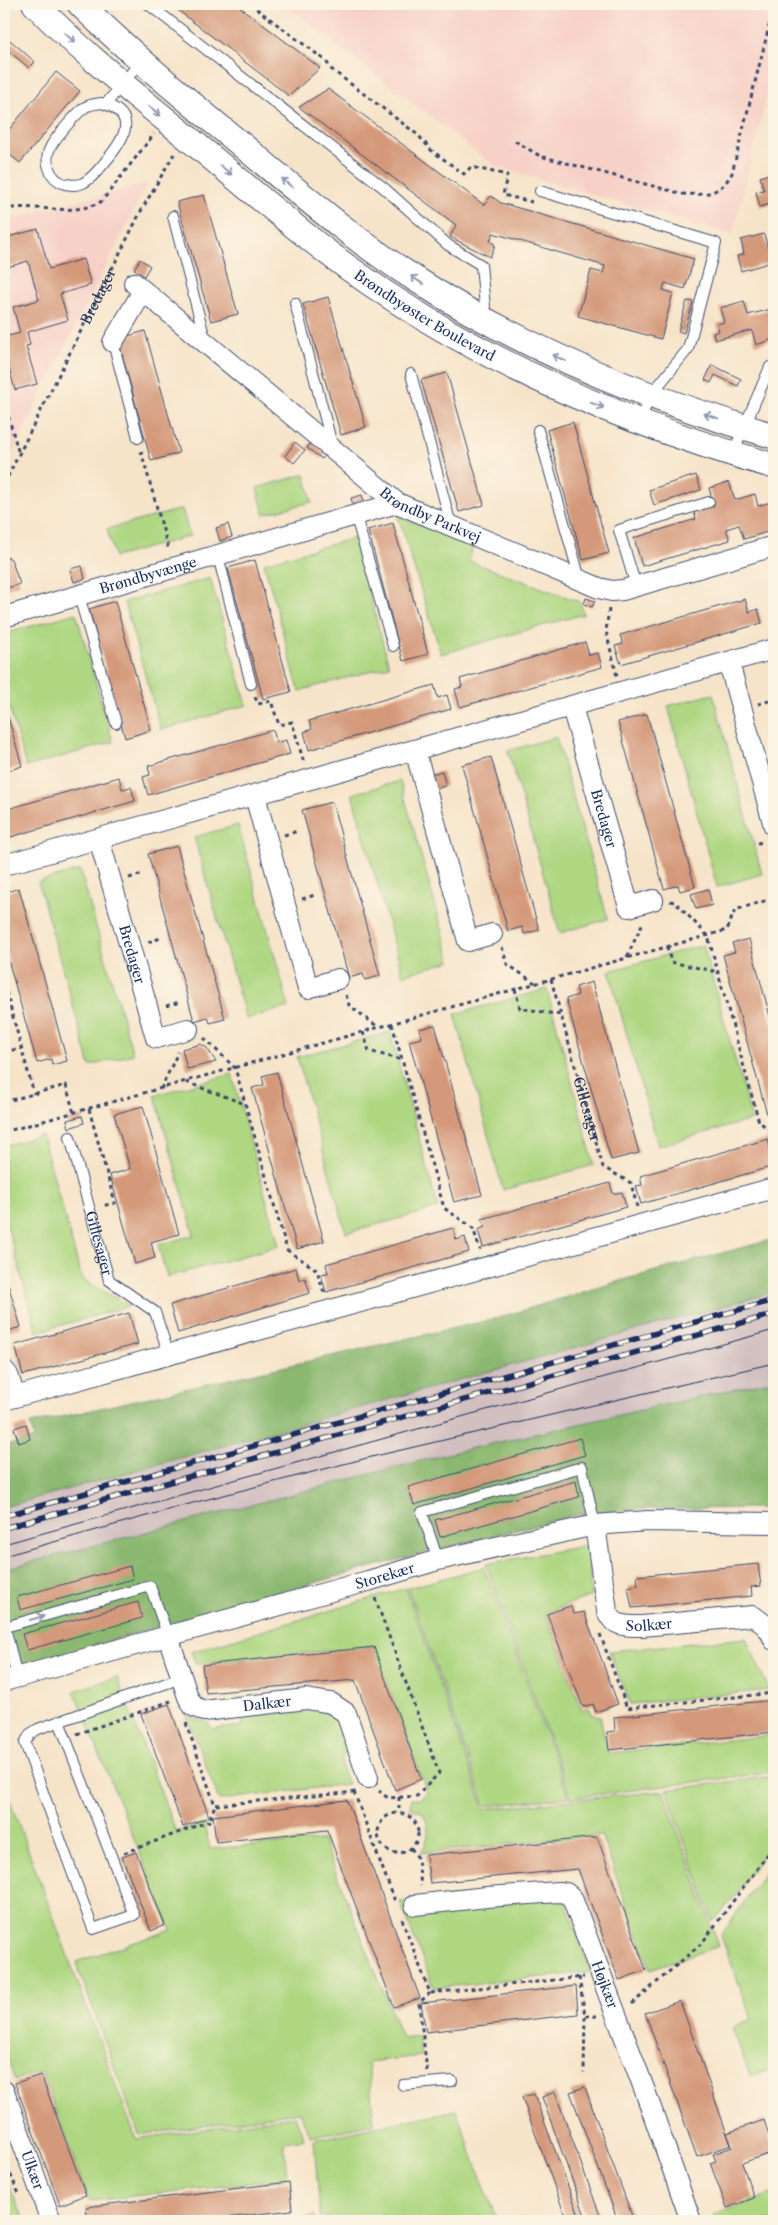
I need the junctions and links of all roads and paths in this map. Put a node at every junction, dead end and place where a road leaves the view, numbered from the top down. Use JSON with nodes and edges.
{"nodes":[{"id":1,"x":35,"y":4,"type":"edge"},
{"id":2,"x":80,"y":4,"type":"edge"},
{"id":3,"x":148,"y":4,"type":"edge"},
{"id":4,"x":250,"y":4,"type":"edge"},
{"id":5,"x":774,"y":7,"type":"edge"},
{"id":6,"x":142,"y":60,"type":"junction"},
{"id":7,"x":123,"y":84,"type":"junction"},
{"id":8,"x":106,"y":104,"type":"junction"},
{"id":9,"x":188,"y":138,"type":"junction"},
{"id":10,"x":516,"y":141,"type":"dead end"},
{"id":11,"x":540,"y":191,"type":"joint"},
{"id":12,"x":173,"y":216,"type":"dead end"},
{"id":13,"x":295,"y":303,"type":"dead end"},
{"id":14,"x":486,"y":321,"type":"junction"},
{"id":15,"x":113,"y":342,"type":"joint"},
{"id":16,"x":206,"y":343,"type":"junction"},
{"id":17,"x":774,"y":368,"type":"edge"},
{"id":18,"x":411,"y":374,"type":"dead end"},
{"id":19,"x":650,"y":396,"type":"junction"},
{"id":20,"x":4,"y":402,"type":"edge"},
{"id":21,"x":640,"y":422,"type":"junction"},
{"id":22,"x":744,"y":428,"type":"junction"},
{"id":23,"x":538,"y":430,"type":"dead end"},
{"id":24,"x":774,"y":436,"type":"edge"},
{"id":25,"x":138,"y":438,"type":"joint"},
{"id":26,"x":334,"y":451,"type":"junction"},
{"id":27,"x":733,"y":454,"type":"junction"},
{"id":28,"x":19,"y":455,"type":"junction"},
{"id":29,"x":774,"y":466,"type":"edge"},
{"id":30,"x":4,"y":484,"type":"edge"},
{"id":31,"x":709,"y":502,"type":"dead end"},
{"id":32,"x":397,"y":504,"type":"junction"},
{"id":33,"x":356,"y":517,"type":"junction"},
{"id":34,"x":452,"y":527,"type":"junction"},
{"id":35,"x":774,"y":546,"type":"edge"},
{"id":36,"x":218,"y":556,"type":"junction"},
{"id":37,"x":174,"y":568,"type":"junction"},
{"id":38,"x":580,"y":579,"type":"junction"},
{"id":39,"x":636,"y":586,"type":"junction"},
{"id":40,"x":612,"y":591,"type":"junction"},
{"id":41,"x":79,"y":596,"type":"junction"},
{"id":42,"x":4,"y":617,"type":"edge"},
{"id":43,"x":392,"y":646,"type":"dead end"},
{"id":44,"x":774,"y":649,"type":"edge"},
{"id":45,"x":728,"y":663,"type":"junction"},
{"id":46,"x":251,"y":684,"type":"dead end"},
{"id":47,"x":622,"y":693,"type":"junction"},
{"id":48,"x":262,"y":704,"type":"dead end"},
{"id":49,"x":572,"y":707,"type":"junction"},
{"id":50,"x":116,"y":723,"type":"dead end"},
{"id":51,"x":415,"y":750,"type":"junction"},
{"id":52,"x":310,"y":780,"type":"junction"},
{"id":53,"x":255,"y":796,"type":"junction"},
{"id":54,"x":774,"y":826,"type":"edge"},
{"id":55,"x":99,"y":839,"type":"junction"},
{"id":56,"x":4,"y":865,"type":"edge"},
{"id":57,"x":774,"y":898,"type":"edge"},
{"id":58,"x":653,"y":900,"type":"junction"},
{"id":59,"x":492,"y":934,"type":"joint"},
{"id":60,"x":708,"y":936,"type":"junction"},
{"id":61,"x":667,"y":947,"type":"junction"},
{"id":62,"x":626,"y":958,"type":"junction"},
{"id":63,"x":718,"y":972,"type":"junction"},
{"id":64,"x":338,"y":979,"type":"joint"},
{"id":65,"x":551,"y":979,"type":"junction"},
{"id":66,"x":4,"y":984,"type":"edge"},
{"id":67,"x":535,"y":984,"type":"junction"},
{"id":68,"x":515,"y":989,"type":"junction"},
{"id":69,"x":561,"y":1015,"type":"junction"},
{"id":70,"x":392,"y":1024,"type":"junction"},
{"id":71,"x":188,"y":1028,"type":"junction"},
{"id":72,"x":378,"y":1028,"type":"junction"},
{"id":73,"x":363,"y":1032,"type":"junction"},
{"id":74,"x":22,"y":1048,"type":"junction"},
{"id":75,"x":4,"y":1052,"type":"edge"},
{"id":76,"x":402,"y":1060,"type":"junction"},
{"id":77,"x":235,"y":1068,"type":"junction"},
{"id":78,"x":186,"y":1082,"type":"junction"},
{"id":79,"x":161,"y":1089,"type":"junction"},
{"id":80,"x":34,"y":1094,"type":"junction"},
{"id":81,"x":4,"y":1102,"type":"edge"},
{"id":82,"x":246,"y":1105,"type":"junction"},
{"id":83,"x":89,"y":1109,"type":"junction"},
{"id":84,"x":74,"y":1113,"type":"junction"},
{"id":85,"x":4,"y":1132,"type":"edge"},
{"id":86,"x":774,"y":1132,"type":"edge"},
{"id":87,"x":70,"y":1137,"type":"dead end"},
{"id":88,"x":774,"y":1188,"type":"edge"},
{"id":89,"x":89,"y":1209,"type":"junction"},
{"id":90,"x":642,"y":1224,"type":"junction"},
{"id":91,"x":485,"y":1268,"type":"junction"},
{"id":92,"x":329,"y":1311,"type":"junction"},
{"id":93,"x":170,"y":1355,"type":"junction"},
{"id":94,"x":4,"y":1370,"type":"edge"},
{"id":95,"x":9,"y":1399,"type":"edge"},
{"id":96,"x":774,"y":1523,"type":"edge"},
{"id":97,"x":596,"y":1525,"type":"junction"},
{"id":98,"x":438,"y":1560,"type":"junction"},
{"id":99,"x":368,"y":1581,"type":"junction"},
{"id":100,"x":610,"y":1618,"type":"junction"},
{"id":101,"x":168,"y":1636,"type":"junction"},
{"id":102,"x":774,"y":1640,"type":"edge"},
{"id":103,"x":10,"y":1679,"type":"edge"},
{"id":104,"x":182,"y":1690,"type":"junction"},
{"id":105,"x":774,"y":1693,"type":"edge"},
{"id":106,"x":59,"y":1721,"type":"junction"},
{"id":107,"x":65,"y":1739,"type":"junction"},
{"id":108,"x":365,"y":1786,"type":"junction"},
{"id":109,"x":398,"y":1797,"type":"junction"},
{"id":110,"x":215,"y":1805,"type":"junction"},
{"id":111,"x":400,"y":1812,"type":"junction"},
{"id":112,"x":774,"y":1846,"type":"edge"},
{"id":113,"x":411,"y":1848,"type":"junction"},
{"id":114,"x":111,"y":1857,"type":"junction"},
{"id":115,"x":409,"y":1907,"type":"junction"},
{"id":116,"x":602,"y":1975,"type":"junction"},
{"id":117,"x":579,"y":1977,"type":"junction"},
{"id":118,"x":430,"y":1993,"type":"junction"},
{"id":119,"x":616,"y":2017,"type":"junction"},
{"id":120,"x":584,"y":2073,"type":"dead end"},
{"id":121,"x":452,"y":2081,"type":"dead end"},
{"id":122,"x":428,"y":2082,"type":"junction"},
{"id":123,"x":403,"y":2085,"type":"dead end"},
{"id":124,"x":4,"y":2091,"type":"edge"},
{"id":125,"x":4,"y":2160,"type":"edge"},
{"id":126,"x":24,"y":2204,"type":"dead end"},
{"id":127,"x":50,"y":2221,"type":"edge"},
{"id":128,"x":691,"y":2221,"type":"edge"}],
"edges":[{"from":1,"to":7,"type":"street","name":"Brøndbyøster Boulevard","one_way":true},
{"from":2,"to":6,"type":"street","name":"Brøndbyøster Boulevard"},
{"from":3,"to":14,"type":"lane"},
{"from":4,"to":11,"type":"path"},
{"from":5,"to":10,"type":"path"},
{"from":6,"to":7,"type":"lane"},
{"from":14,"to":6,"type":"street","name":"Brøndbyøster Boulevard","one_way":true},
{"from":7,"to":8,"type":"lane"},
{"from":7,"to":9,"type":"street","name":"Brøndbyøster Boulevard","one_way":true},
{"from":8,"to":8,"type":"lane"},
{"from":9,"to":21,"type":"street","name":"Brøndbyøster Boulevard","one_way":true},
{"from":9,"to":28,"type":"path","name":"Bredager"},
{"from":11,"to":19,"type":"lane"},
{"from":12,"to":16,"type":"lane"},
{"from":13,"to":26,"type":"lane"},
{"from":19,"to":14,"type":"street","name":"Brøndbyøster Boulevard","one_way":true},
{"from":15,"to":16,"type":"street","name":"Brøndby Parkvej"},
{"from":15,"to":25,"type":"lane"},
{"from":16,"to":26,"type":"street","name":"Brøndby Parkvej"},
{"from":17,"to":22,"type":"lane"},
{"from":18,"to":34,"type":"lane"},
{"from":19,"to":21,"type":"lane"},
{"from":22,"to":19,"type":"street","name":"Brøndbyøster Boulevard","one_way":true},
{"from":20,"to":28,"type":"path"},
{"from":21,"to":27,"type":"street","name":"Brøndbyøster Boulevard"},
{"from":22,"to":24,"type":"street","name":"Brøndbyøster Boulevard"},
{"from":22,"to":27,"type":"lane"},
{"from":23,"to":38,"type":"lane"},
{"from":25,"to":37,"type":"path"},
{"from":26,"to":32,"type":"street","name":"Brøndby Parkvej"},
{"from":27,"to":29,"type":"street","name":"Brøndbyøster Boulevard"},
{"from":28,"to":30,"type":"path","name":"Bredager"},
{"from":31,"to":39,"type":"lane"},
{"from":32,"to":33,"type":"street","name":"Brøndbyvænge"},
{"from":32,"to":34,"type":"street","name":"Brøndby Parkvej"},
{"from":33,"to":36,"type":"street","name":"Brøndbyvænge"},
{"from":33,"to":43,"type":"lane"},
{"from":34,"to":38,"type":"street","name":"Brøndby Parkvej"},
{"from":35,"to":39,"type":"street"},
{"from":36,"to":37,"type":"street","name":"Brøndbyvænge"},
{"from":36,"to":46,"type":"lane"},
{"from":37,"to":41,"type":"street","name":"Brøndbyvænge"},
{"from":38,"to":40,"type":"street","name":"Brøndby Parkvej"},
{"from":39,"to":40,"type":"street"},
{"from":40,"to":47,"type":"path"},
{"from":41,"to":42,"type":"street","name":"Brøndbyvænge"},
{"from":41,"to":50,"type":"lane"},
{"from":44,"to":45,"type":"street"},
{"from":45,"to":47,"type":"street"},
{"from":45,"to":54,"type":"street"},
{"from":47,"to":49,"type":"street"},
{"from":48,"to":52,"type":"path"},
{"from":49,"to":51,"type":"street"},
{"from":49,"to":58,"type":"street","name":"Bredager"},
{"from":51,"to":52,"type":"street"},
{"from":51,"to":59,"type":"street"},
{"from":52,"to":53,"type":"street"},
{"from":53,"to":55,"type":"street"},
{"from":53,"to":64,"type":"street"},
{"from":55,"to":56,"type":"street"},
{"from":55,"to":71,"type":"street","name":"Bredager"},
{"from":57,"to":60,"type":"path"},
{"from":58,"to":60,"type":"path"},
{"from":58,"to":62,"type":"path"},
{"from":59,"to":67,"type":"path"},
{"from":60,"to":61,"type":"path"},
{"from":60,"to":63,"type":"path"},
{"from":61,"to":62,"type":"path"},
{"from":61,"to":63,"type":"path"},
{"from":62,"to":65,"type":"path"},
{"from":63,"to":86,"type":"path"},
{"from":64,"to":72,"type":"path"},
{"from":65,"to":67,"type":"path"},
{"from":65,"to":69,"type":"path","name":"Gillesager"},
{"from":66,"to":74,"type":"path"},
{"from":67,"to":68,"type":"path"},
{"from":68,"to":69,"type":"path"},
{"from":68,"to":70,"type":"path"},
{"from":69,"to":90,"type":"path","name":"Gillesager"},
{"from":70,"to":72,"type":"path"},
{"from":70,"to":76,"type":"path"},
{"from":71,"to":77,"type":"path"},
{"from":71,"to":79,"type":"path"},
{"from":72,"to":73,"type":"path"},
{"from":73,"to":76,"type":"path"},
{"from":73,"to":77,"type":"path"},
{"from":74,"to":75,"type":"path"},
{"from":74,"to":80,"type":"path"},
{"from":76,"to":91,"type":"path"},
{"from":77,"to":78,"type":"path"},
{"from":77,"to":82,"type":"path"},
{"from":78,"to":79,"type":"path"},
{"from":78,"to":82,"type":"path"},
{"from":79,"to":83,"type":"path"},
{"from":80,"to":81,"type":"path"},
{"from":80,"to":84,"type":"path"},
{"from":82,"to":92,"type":"path"},
{"from":83,"to":84,"type":"path"},
{"from":83,"to":89,"type":"path"},
{"from":84,"to":85,"type":"path"},
{"from":87,"to":89,"type":"lane","name":"Gillesager"},
{"from":88,"to":90,"type":"street"},
{"from":89,"to":93,"type":"lane","name":"Gillesager"},
{"from":90,"to":91,"type":"street"},
{"from":91,"to":92,"type":"street"},
{"from":92,"to":93,"type":"street"},
{"from":93,"to":95,"type":"street"},
{"from":94,"to":95,"type":"street"},
{"from":96,"to":97,"type":"street","name":"Storekær"},
{"from":97,"to":98,"type":"street","name":"Storekær"},
{"from":97,"to":98,"type":"lane"},
{"from":97,"to":100,"type":"street","name":"Solkær"},
{"from":98,"to":99,"type":"street","name":"Storekær"},
{"from":99,"to":101,"type":"street","name":"Storekær"},
{"from":99,"to":109,"type":"path"},
{"from":100,"to":102,"type":"street","name":"Solkær"},
{"from":100,"to":105,"type":"path"},
{"from":101,"to":103,"type":"street","name":"Storekær"},
{"from":103,"to":101,"type":"lane","one_way":true},
{"from":101,"to":104,"type":"street","name":"Dalkær"},
{"from":104,"to":106,"type":"lane"},
{"from":104,"to":107,"type":"path"},
{"from":104,"to":108,"type":"street","name":"Dalkær"},
{"from":104,"to":110,"type":"path"},
{"from":106,"to":107,"type":"lane"},
{"from":106,"to":114,"type":"lane"},
{"from":107,"to":114,"type":"lane"},
{"from":108,"to":109,"type":"path"},
{"from":108,"to":110,"type":"path"},
{"from":108,"to":115,"type":"path"},
{"from":109,"to":111,"type":"path"},
{"from":110,"to":114,"type":"path"},
{"from":111,"to":113,"type":"path"},
{"from":111,"to":113,"type":"path"},
{"from":112,"to":119,"type":"path"},
{"from":113,"to":115,"type":"path"},
{"from":115,"to":116,"type":"street","name":"Højkær"},
{"from":115,"to":118,"type":"path"},
{"from":116,"to":117,"type":"path"},
{"from":116,"to":119,"type":"street","name":"Højkær"},
{"from":117,"to":118,"type":"path"},
{"from":117,"to":120,"type":"path"},
{"from":118,"to":122,"type":"path"},
{"from":119,"to":128,"type":"street","name":"Højkær"},
{"from":121,"to":122,"type":"lane"},
{"from":122,"to":123,"type":"lane"},
{"from":124,"to":127,"type":"street","name":"Ulkær"},
{"from":125,"to":126,"type":"path"}]}
